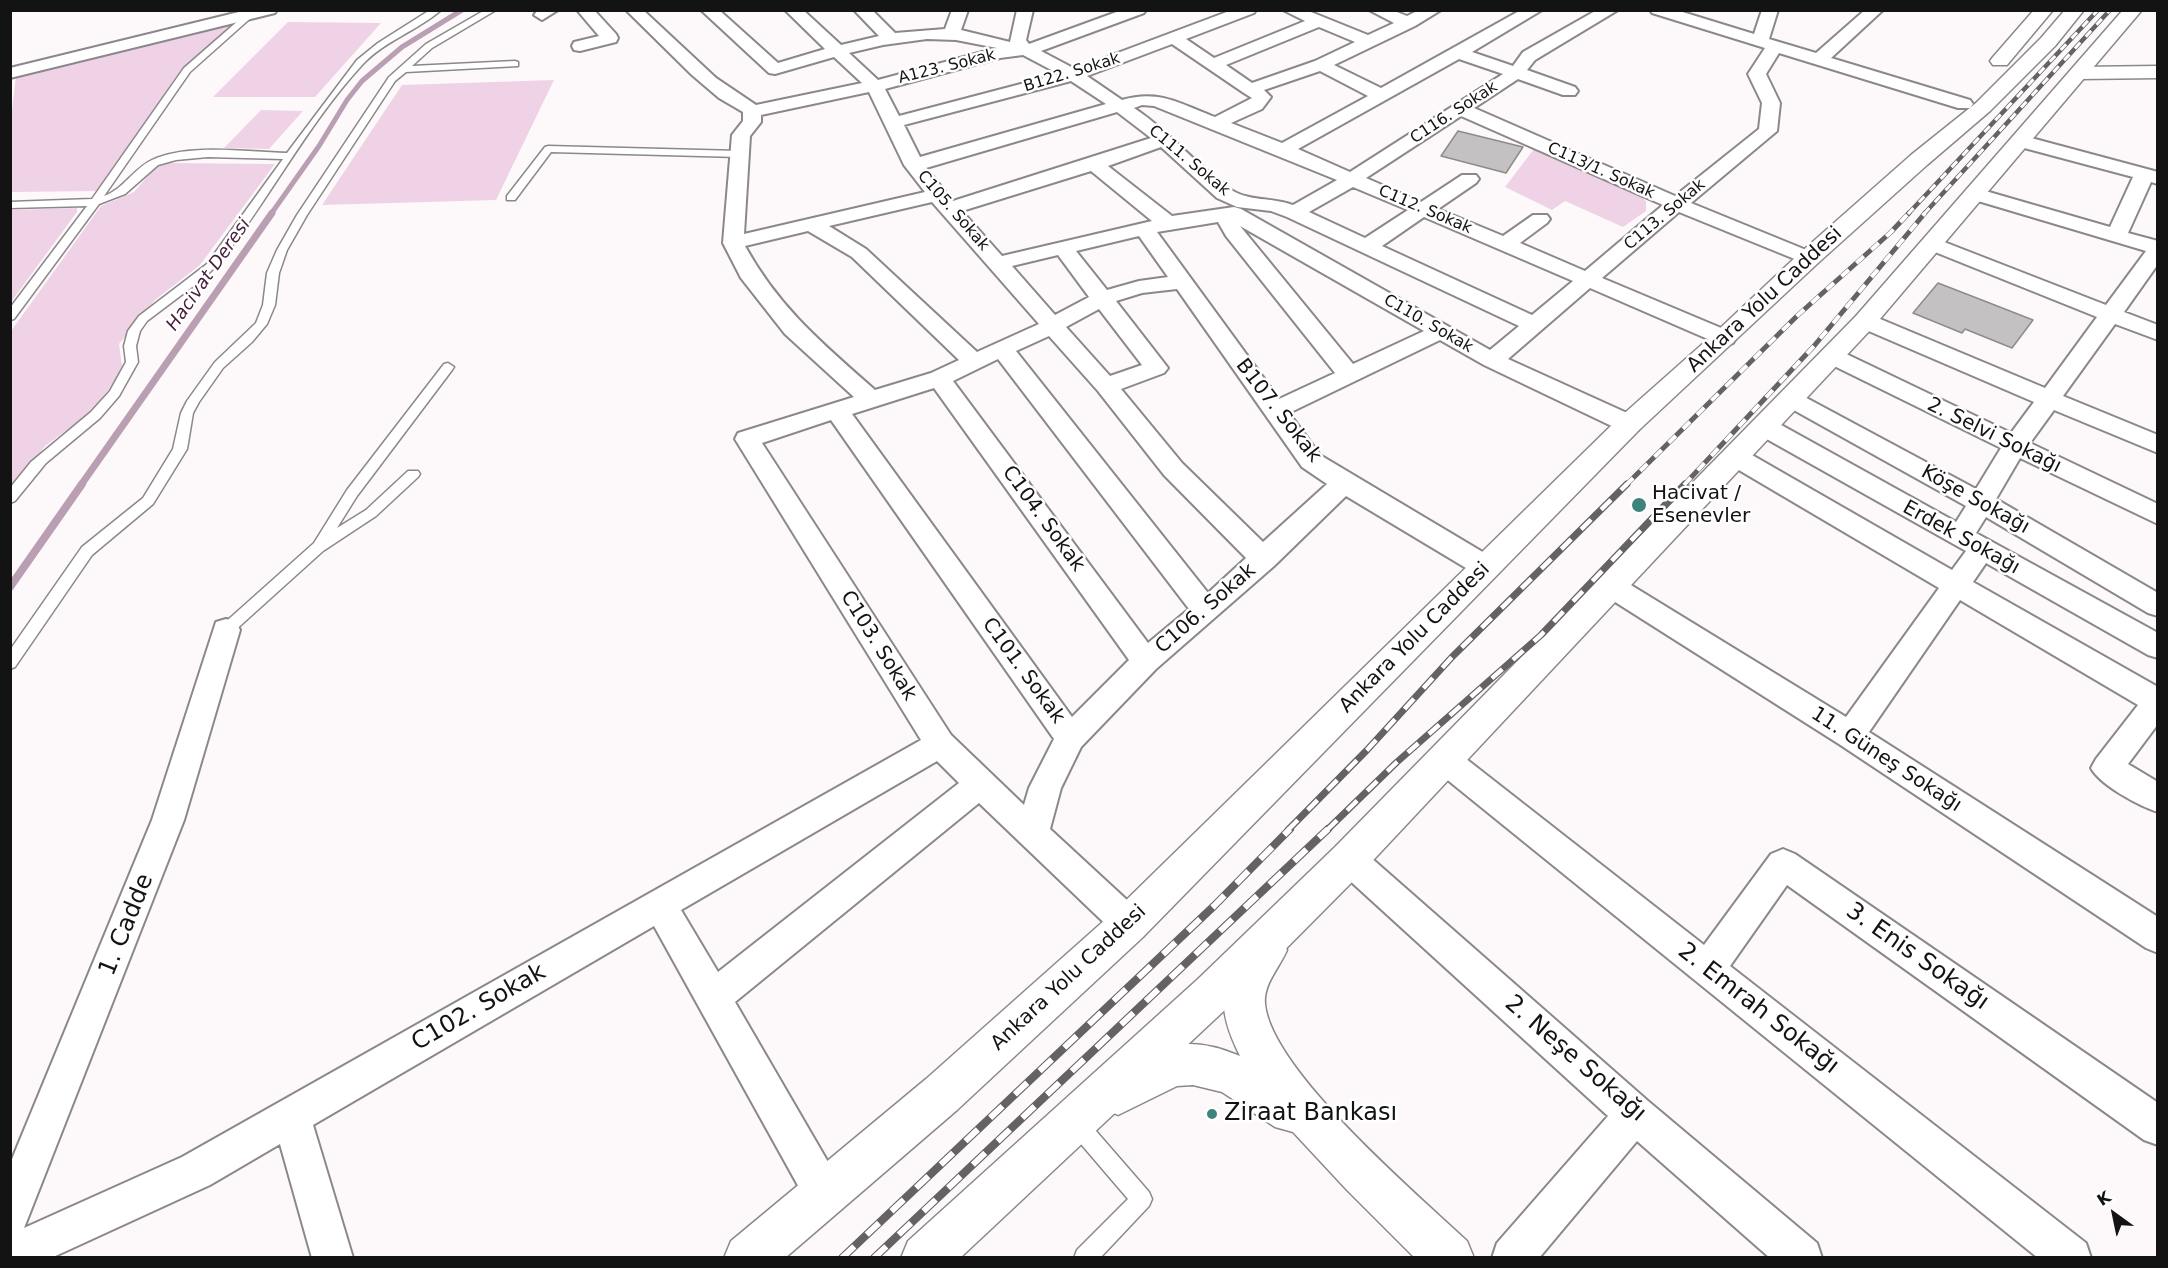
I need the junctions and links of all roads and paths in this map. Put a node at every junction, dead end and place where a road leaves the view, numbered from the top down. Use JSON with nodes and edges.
{"nodes":[{"id":1,"x":269,"y":10,"type":"edge"},
{"id":2,"x":437,"y":10,"type":"edge"},
{"id":3,"x":492,"y":10,"type":"edge"},
{"id":4,"x":585,"y":10,"type":"edge"},
{"id":5,"x":634,"y":10,"type":"edge"},
{"id":6,"x":709,"y":10,"type":"edge"},
{"id":7,"x":793,"y":10,"type":"edge"},
{"id":8,"x":862,"y":10,"type":"edge"},
{"id":9,"x":960,"y":10,"type":"edge"},
{"id":10,"x":1025,"y":10,"type":"edge"},
{"id":11,"x":1138,"y":10,"type":"edge"},
{"id":12,"x":1248,"y":10,"type":"edge"},
{"id":13,"x":1291,"y":10,"type":"edge"},
{"id":14,"x":1377,"y":10,"type":"edge"},
{"id":15,"x":1432,"y":10,"type":"edge"},
{"id":16,"x":1534,"y":10,"type":"edge"},
{"id":17,"x":1658,"y":10,"type":"edge"},
{"id":18,"x":1770,"y":10,"type":"edge"},
{"id":19,"x":1875,"y":10,"type":"edge"},
{"id":20,"x":2044,"y":10,"type":"edge"},
{"id":21,"x":2075,"y":10,"type":"edge"},
{"id":22,"x":1609,"y":11,"type":"edge"},
{"id":23,"x":2141,"y":12,"type":"edge"},
{"id":24,"x":250,"y":15,"type":"junction"},
{"id":25,"x":1318,"y":22,"type":"junction"},
{"id":26,"x":1409,"y":23,"type":"junction"},
{"id":27,"x":951,"y":34,"type":"junction"},
{"id":28,"x":892,"y":39,"type":"junction"},
{"id":29,"x":1175,"y":39,"type":"junction"},
{"id":30,"x":1370,"y":42,"type":"junction"},
{"id":31,"x":1768,"y":44,"type":"junction"},
{"id":32,"x":580,"y":46,"type":"dead end"},
{"id":33,"x":1026,"y":50,"type":"junction"},
{"id":34,"x":840,"y":51,"type":"junction"},
{"id":35,"x":1457,"y":52,"type":"junction"},
{"id":36,"x":1818,"y":60,"type":"junction"},
{"id":37,"x":515,"y":64,"type":"dead end"},
{"id":38,"x":1213,"y":64,"type":"junction"},
{"id":39,"x":1322,"y":65,"type":"junction"},
{"id":40,"x":2086,"y":66,"type":"junction"},
{"id":41,"x":403,"y":69,"type":"junction"},
{"id":42,"x":1516,"y":72,"type":"junction"},
{"id":43,"x":2157,"y":72,"type":"edge"},
{"id":44,"x":10,"y":74,"type":"edge"},
{"id":45,"x":1074,"y":75,"type":"junction"},
{"id":46,"x":874,"y":86,"type":"junction"},
{"id":47,"x":1250,"y":89,"type":"junction"},
{"id":48,"x":1569,"y":91,"type":"dead end"},
{"id":49,"x":1380,"y":95,"type":"junction"},
{"id":50,"x":1964,"y":104,"type":"junction"},
{"id":51,"x":1121,"y":106,"type":"junction"},
{"id":52,"x":1460,"y":110,"type":"junction"},
{"id":53,"x":752,"y":111,"type":"junction"},
{"id":54,"x":892,"y":123,"type":"junction"},
{"id":55,"x":1217,"y":123,"type":"junction"},
{"id":56,"x":1164,"y":140,"type":"junction"},
{"id":57,"x":2020,"y":141,"type":"junction"},
{"id":58,"x":1284,"y":150,"type":"junction"},
{"id":59,"x":739,"y":154,"type":"junction"},
{"id":60,"x":290,"y":156,"type":"junction"},
{"id":61,"x":1919,"y":160,"type":"junction"},
{"id":62,"x":1094,"y":164,"type":"junction"},
{"id":63,"x":914,"y":165,"type":"junction"},
{"id":64,"x":2151,"y":177,"type":"edge"},
{"id":65,"x":1352,"y":179,"type":"junction"},
{"id":66,"x":1469,"y":179,"type":"dead end"},
{"id":67,"x":1975,"y":194,"type":"junction"},
{"id":68,"x":511,"y":198,"type":"dead end"},
{"id":69,"x":944,"y":201,"type":"junction"},
{"id":70,"x":95,"y":202,"type":"junction"},
{"id":71,"x":1677,"y":204,"type":"junction"},
{"id":72,"x":10,"y":205,"type":"edge"},
{"id":73,"x":1239,"y":208,"type":"junction"},
{"id":74,"x":1425,"y":210,"type":"junction"},
{"id":75,"x":1294,"y":213,"type":"junction"},
{"id":76,"x":1540,"y":219,"type":"dead end"},
{"id":77,"x":1168,"y":223,"type":"junction"},
{"id":78,"x":814,"y":226,"type":"junction"},
{"id":79,"x":1144,"y":228,"type":"junction"},
{"id":80,"x":2116,"y":237,"type":"junction"},
{"id":81,"x":733,"y":243,"type":"junction"},
{"id":82,"x":1932,"y":244,"type":"junction"},
{"id":83,"x":1504,"y":245,"type":"junction"},
{"id":84,"x":1062,"y":246,"type":"junction"},
{"id":85,"x":1366,"y":247,"type":"junction"},
{"id":86,"x":2157,"y":249,"type":"edge"},
{"id":87,"x":1809,"y":258,"type":"junction"},
{"id":88,"x":999,"y":263,"type":"junction"},
{"id":89,"x":1586,"y":280,"type":"junction"},
{"id":90,"x":1183,"y":282,"type":"junction"},
{"id":91,"x":1101,"y":299,"type":"junction"},
{"id":92,"x":2109,"y":315,"type":"junction"},
{"id":93,"x":10,"y":317,"type":"edge"},
{"id":94,"x":1865,"y":321,"type":"junction"},
{"id":95,"x":1535,"y":325,"type":"junction"},
{"id":96,"x":1052,"y":326,"type":"junction"},
{"id":97,"x":1442,"y":331,"type":"junction"},
{"id":98,"x":2157,"y":333,"type":"edge"},
{"id":99,"x":1725,"y":338,"type":"junction"},
{"id":100,"x":1002,"y":349,"type":"junction"},
{"id":101,"x":1832,"y":356,"type":"junction"},
{"id":102,"x":1492,"y":360,"type":"junction"},
{"id":103,"x":974,"y":362,"type":"junction"},
{"id":104,"x":448,"y":367,"type":"dead end"},
{"id":105,"x":1349,"y":374,"type":"junction"},
{"id":106,"x":939,"y":378,"type":"junction"},
{"id":107,"x":1106,"y":386,"type":"junction"},
{"id":108,"x":2048,"y":398,"type":"junction"},
{"id":109,"x":1791,"y":399,"type":"junction"},
{"id":110,"x":872,"y":401,"type":"junction"},
{"id":111,"x":1276,"y":410,"type":"junction"},
{"id":112,"x":837,"y":411,"type":"junction"},
{"id":113,"x":1629,"y":424,"type":"junction"},
{"id":114,"x":1765,"y":426,"type":"junction"},
{"id":115,"x":2157,"y":445,"type":"edge"},
{"id":116,"x":2014,"y":447,"type":"junction"},
{"id":117,"x":1736,"y":457,"type":"junction"},
{"id":118,"x":413,"y":474,"type":"dead end"},
{"id":119,"x":1344,"y":483,"type":"junction"},
{"id":120,"x":10,"y":498,"type":"edge"},
{"id":121,"x":1980,"y":502,"type":"junction"},
{"id":122,"x":2157,"y":515,"type":"edge"},
{"id":123,"x":1971,"y":544,"type":"junction"},
{"id":124,"x":318,"y":547,"type":"junction"},
{"id":125,"x":1264,"y":559,"type":"junction"},
{"id":126,"x":1485,"y":567,"type":"junction"},
{"id":127,"x":1955,"y":585,"type":"junction"},
{"id":128,"x":1611,"y":586,"type":"junction"},
{"id":129,"x":2157,"y":606,"type":"edge"},
{"id":130,"x":1206,"y":611,"type":"junction"},
{"id":131,"x":226,"y":630,"type":"joint"},
{"id":132,"x":2157,"y":647,"type":"edge"},
{"id":133,"x":1146,"y":661,"type":"junction"},
{"id":134,"x":10,"y":663,"type":"edge"},
{"id":135,"x":2157,"y":702,"type":"edge"},
{"id":136,"x":1850,"y":735,"type":"junction"},
{"id":137,"x":1070,"y":738,"type":"junction"},
{"id":138,"x":940,"y":744,"type":"junction"},
{"id":139,"x":1445,"y":760,"type":"junction"},
{"id":140,"x":980,"y":784,"type":"junction"},
{"id":141,"x":2157,"y":799,"type":"edge"},
{"id":142,"x":1032,"y":834,"type":"junction"},
{"id":143,"x":1349,"y":860,"type":"junction"},
{"id":144,"x":660,"y":905,"type":"junction"},
{"id":145,"x":1287,"y":921,"type":"junction"},
{"id":146,"x":1129,"y":924,"type":"junction"},
{"id":147,"x":2157,"y":937,"type":"edge"},
{"id":148,"x":1707,"y":969,"type":"junction"},
{"id":149,"x":713,"y":998,"type":"junction"},
{"id":150,"x":1635,"y":1114,"type":"junction"},
{"id":151,"x":291,"y":1116,"type":"junction"},
{"id":152,"x":1078,"y":1117,"type":"junction"},
{"id":153,"x":2157,"y":1126,"type":"edge"},
{"id":154,"x":1320,"y":1131,"type":"junction"},
{"id":155,"x":825,"y":1195,"type":"junction"},
{"id":156,"x":10,"y":1214,"type":"edge"},
{"id":157,"x":10,"y":1255,"type":"edge"},
{"id":158,"x":333,"y":1257,"type":"edge"},
{"id":159,"x":748,"y":1257,"type":"edge"},
{"id":160,"x":925,"y":1257,"type":"edge"},
{"id":161,"x":1085,"y":1257,"type":"edge"},
{"id":162,"x":1450,"y":1257,"type":"edge"},
{"id":163,"x":1512,"y":1257,"type":"edge"},
{"id":164,"x":1802,"y":1257,"type":"edge"},
{"id":165,"x":2071,"y":1257,"type":"edge"}],
"edges":[{"from":1,"to":24,"type":"street"},
{"from":2,"to":60,"type":"lane"},
{"from":3,"to":41,"type":"lane"},
{"from":4,"to":32,"type":"street"},
{"from":5,"to":53,"type":"street"},
{"from":6,"to":34,"type":"street"},
{"from":7,"to":34,"type":"street","name":"C105. Sokak"},
{"from":8,"to":28,"type":"street"},
{"from":9,"to":27,"type":"street"},
{"from":10,"to":33,"type":"street"},
{"from":11,"to":33,"type":"street","name":"A123. Sokak"},
{"from":12,"to":29,"type":"street","name":"B122. Sokak"},
{"from":13,"to":25,"type":"street"},
{"from":14,"to":26,"type":"street"},
{"from":15,"to":26,"type":"street"},
{"from":16,"to":35,"type":"street"},
{"from":17,"to":31,"type":"street"},
{"from":18,"to":31,"type":"street"},
{"from":19,"to":36,"type":"street"},
{"from":20,"to":50,"type":"main road"},
{"from":21,"to":61,"type":"main road","name":"Ankara Yolu Caddesi"},
{"from":22,"to":42,"type":"street","name":"C116. Sokak"},
{"from":23,"to":40,"type":"main road"},
{"from":24,"to":44,"type":"street"},
{"from":24,"to":70,"type":"lane"},
{"from":25,"to":30,"type":"street"},
{"from":25,"to":38,"type":"street"},
{"from":26,"to":30,"type":"street"},
{"from":27,"to":28,"type":"street"},
{"from":27,"to":33,"type":"street"},
{"from":28,"to":34,"type":"street"},
{"from":29,"to":38,"type":"street"},
{"from":29,"to":45,"type":"street","name":"B122. Sokak"},
{"from":30,"to":39,"type":"street"},
{"from":31,"to":36,"type":"street"},
{"from":31,"to":71,"type":"street","name":"C113. Sokak"},
{"from":33,"to":45,"type":"street","name":"C111. Sokak"},
{"from":33,"to":46,"type":"street","name":"A123. Sokak"},
{"from":34,"to":46,"type":"street","name":"C105. Sokak"},
{"from":35,"to":42,"type":"street"},
{"from":35,"to":49,"type":"street"},
{"from":36,"to":50,"type":"street"},
{"from":37,"to":41,"type":"lane"},
{"from":38,"to":47,"type":"street"},
{"from":39,"to":47,"type":"street"},
{"from":39,"to":49,"type":"street"},
{"from":40,"to":43,"type":"main road"},
{"from":40,"to":57,"type":"main road"},
{"from":41,"to":134,"type":"lane"},
{"from":42,"to":48,"type":"street"},
{"from":42,"to":52,"type":"street","name":"C116. Sokak"},
{"from":45,"to":51,"type":"street","name":"C111. Sokak"},
{"from":45,"to":54,"type":"street","name":"B122. Sokak"},
{"from":46,"to":53,"type":"street","name":"A123. Sokak"},
{"from":46,"to":54,"type":"street","name":"C105. Sokak"},
{"from":47,"to":55,"type":"street"},
{"from":49,"to":58,"type":"street"},
{"from":50,"to":61,"type":"main road"},
{"from":51,"to":55,"type":"street","name":"C112. Sokak"},
{"from":51,"to":56,"type":"street","name":"C111. Sokak"},
{"from":51,"to":63,"type":"street","name":"C112. Sokak"},
{"from":52,"to":65,"type":"street","name":"C116. Sokak"},
{"from":52,"to":71,"type":"street","name":"C113/1. Sokak"},
{"from":53,"to":59,"type":"street"},
{"from":54,"to":63,"type":"street","name":"C105. Sokak"},
{"from":55,"to":58,"type":"street","name":"C112. Sokak"},
{"from":56,"to":62,"type":"street"},
{"from":56,"to":73,"type":"street","name":"C111. Sokak"},
{"from":57,"to":64,"type":"street"},
{"from":57,"to":67,"type":"main road"},
{"from":58,"to":65,"type":"street","name":"C112. Sokak"},
{"from":59,"to":68,"type":"lane"},
{"from":59,"to":81,"type":"street"},
{"from":60,"to":70,"type":"lane"},
{"from":60,"to":120,"type":"lane"},
{"from":61,"to":87,"type":"main road","name":"Ankara Yolu Caddesi"},
{"from":62,"to":69,"type":"street"},
{"from":62,"to":77,"type":"street"},
{"from":63,"to":69,"type":"street","name":"C105. Sokak"},
{"from":64,"to":80,"type":"street"},
{"from":65,"to":74,"type":"street","name":"C112. Sokak"},
{"from":65,"to":75,"type":"street","name":"C116. Sokak"},
{"from":66,"to":74,"type":"street"},
{"from":67,"to":80,"type":"street"},
{"from":67,"to":82,"type":"main road"},
{"from":69,"to":78,"type":"street"},
{"from":69,"to":88,"type":"street","name":"C105. Sokak"},
{"from":70,"to":72,"type":"lane"},
{"from":70,"to":93,"type":"lane"},
{"from":71,"to":87,"type":"street","name":"C113/1. Sokak"},
{"from":71,"to":89,"type":"street","name":"C113. Sokak"},
{"from":73,"to":75,"type":"street","name":"C111. Sokak"},
{"from":73,"to":77,"type":"street"},
{"from":73,"to":97,"type":"street","name":"C110. Sokak"},
{"from":73,"to":105,"type":"street"},
{"from":74,"to":83,"type":"street","name":"C112. Sokak"},
{"from":74,"to":85,"type":"street"},
{"from":75,"to":85,"type":"street","name":"C111. Sokak"},
{"from":76,"to":83,"type":"street"},
{"from":77,"to":79,"type":"street"},
{"from":78,"to":81,"type":"street"},
{"from":78,"to":103,"type":"street"},
{"from":79,"to":84,"type":"street"},
{"from":79,"to":90,"type":"street","name":"B107. Sokak"},
{"from":80,"to":86,"type":"street"},
{"from":81,"to":110,"type":"street"},
{"from":82,"to":92,"type":"street"},
{"from":82,"to":94,"type":"main road"},
{"from":83,"to":89,"type":"street","name":"C112. Sokak"},
{"from":84,"to":88,"type":"street"},
{"from":84,"to":91,"type":"street"},
{"from":85,"to":95,"type":"street","name":"C111. Sokak"},
{"from":86,"to":92,"type":"street"},
{"from":87,"to":99,"type":"main road","name":"Ankara Yolu Caddesi"},
{"from":88,"to":96,"type":"street","name":"C105. Sokak"},
{"from":89,"to":95,"type":"street","name":"C113. Sokak"},
{"from":89,"to":99,"type":"street","name":"C112. Sokak"},
{"from":90,"to":91,"type":"street"},
{"from":90,"to":111,"type":"street","name":"B107. Sokak"},
{"from":91,"to":96,"type":"street"},
{"from":91,"to":107,"type":"street"},
{"from":92,"to":98,"type":"street"},
{"from":92,"to":108,"type":"street"},
{"from":94,"to":101,"type":"main road"},
{"from":94,"to":108,"type":"street"},
{"from":95,"to":102,"type":"street","name":"C113. Sokak"},
{"from":96,"to":100,"type":"street"},
{"from":96,"to":107,"type":"street","name":"C105. Sokak"},
{"from":97,"to":102,"type":"street","name":"C110. Sokak"},
{"from":97,"to":105,"type":"street"},
{"from":99,"to":113,"type":"main road","name":"Ankara Yolu Caddesi"},
{"from":100,"to":103,"type":"street"},
{"from":100,"to":130,"type":"street"},
{"from":101,"to":109,"type":"main road"},
{"from":101,"to":116,"type":"street","name":"2. Selvi Sokağı"},
{"from":102,"to":113,"type":"street","name":"C110. Sokak"},
{"from":103,"to":106,"type":"street"},
{"from":104,"to":124,"type":"lane"},
{"from":105,"to":111,"type":"street"},
{"from":106,"to":110,"type":"street"},
{"from":106,"to":133,"type":"street","name":"C104. Sokak"},
{"from":107,"to":125,"type":"street","name":"C105. Sokak"},
{"from":108,"to":115,"type":"street"},
{"from":108,"to":116,"type":"street"},
{"from":109,"to":114,"type":"main road"},
{"from":109,"to":121,"type":"street","name":"Köşe Sokağı"},
{"from":110,"to":112,"type":"street"},
{"from":111,"to":119,"type":"street","name":"B107. Sokak"},
{"from":112,"to":137,"type":"street","name":"C101. Sokak"},
{"from":112,"to":138,"type":"street","name":"C103. Sokak"},
{"from":113,"to":126,"type":"main road","name":"Ankara Yolu Caddesi"},
{"from":114,"to":117,"type":"main road"},
{"from":114,"to":123,"type":"street","name":"Erdek Sokağı"},
{"from":116,"to":121,"type":"street"},
{"from":116,"to":122,"type":"street","name":"2. Selvi Sokağı"},
{"from":117,"to":127,"type":"street"},
{"from":117,"to":128,"type":"main road"},
{"from":118,"to":124,"type":"lane"},
{"from":119,"to":125,"type":"street","name":"C106. Sokak"},
{"from":119,"to":126,"type":"street","name":"B107. Sokak"},
{"from":121,"to":123,"type":"street"},
{"from":121,"to":129,"type":"street","name":"Köşe Sokağı"},
{"from":123,"to":127,"type":"street"},
{"from":123,"to":132,"type":"street","name":"Erdek Sokağı"},
{"from":124,"to":131,"type":"lane"},
{"from":125,"to":130,"type":"street","name":"C106. Sokak"},
{"from":126,"to":146,"type":"main road","name":"Ankara Yolu Caddesi"},
{"from":127,"to":135,"type":"street"},
{"from":127,"to":136,"type":"street"},
{"from":128,"to":136,"type":"street","name":"11. Güneş Sokağı"},
{"from":128,"to":139,"type":"main road"},
{"from":130,"to":133,"type":"street","name":"C106. Sokak"},
{"from":131,"to":156,"type":"street","name":"1. Cadde"},
{"from":133,"to":137,"type":"street","name":"C106. Sokak"},
{"from":135,"to":141,"type":"street"},
{"from":136,"to":147,"type":"street","name":"11. Güneş Sokağı"},
{"from":137,"to":142,"type":"street","name":"C101. Sokak"},
{"from":138,"to":140,"type":"street","name":"C103. Sokak"},
{"from":138,"to":144,"type":"street","name":"C102. Sokak"},
{"from":139,"to":143,"type":"main road"},
{"from":139,"to":148,"type":"street","name":"2. Emrah Sokağı"},
{"from":140,"to":142,"type":"street","name":"C103. Sokak"},
{"from":140,"to":149,"type":"street"},
{"from":142,"to":146,"type":"street"},
{"from":143,"to":145,"type":"main road"},
{"from":143,"to":150,"type":"street","name":"2. Neşe Sokağı"},
{"from":144,"to":149,"type":"street"},
{"from":144,"to":151,"type":"street","name":"C102. Sokak"},
{"from":145,"to":152,"type":"main road"},
{"from":145,"to":154,"type":"main road"},
{"from":146,"to":155,"type":"main road","name":"Ankara Yolu Caddesi"},
{"from":148,"to":153,"type":"street","name":"3. Enis Sokağı"},
{"from":148,"to":165,"type":"street","name":"2. Emrah Sokağı"},
{"from":149,"to":155,"type":"street"},
{"from":150,"to":163,"type":"street"},
{"from":150,"to":164,"type":"street","name":"2. Neşe Sokağı"},
{"from":151,"to":157,"type":"street","name":"C102. Sokak"},
{"from":151,"to":158,"type":"street"},
{"from":152,"to":154,"type":"main road"},
{"from":152,"to":160,"type":"main road"},
{"from":152,"to":161,"type":"lane"},
{"from":154,"to":162,"type":"main road"},
{"from":155,"to":159,"type":"main road","name":"Ankara Yolu Caddesi"}]}
